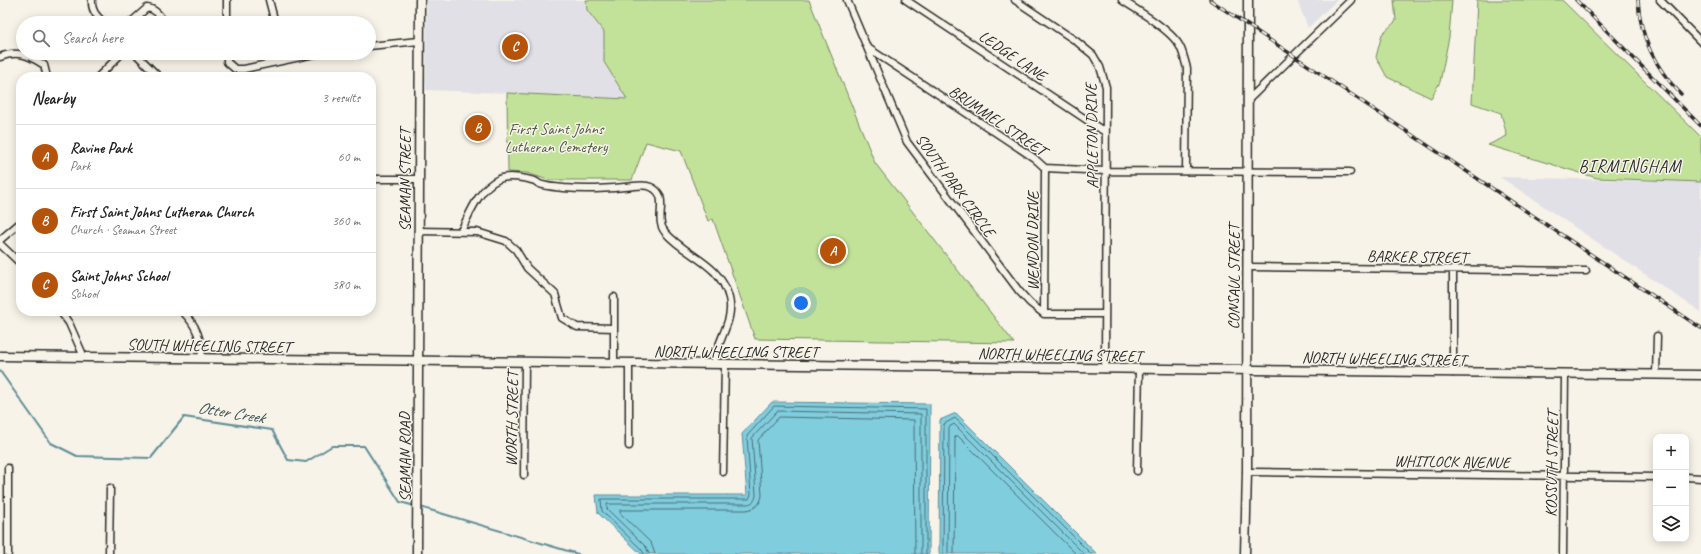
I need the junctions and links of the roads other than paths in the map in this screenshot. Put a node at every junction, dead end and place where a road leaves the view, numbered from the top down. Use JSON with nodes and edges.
{"nodes":[{"id":1,"x":92,"y":0,"type":"edge"},
{"id":2,"x":227,"y":0,"type":"edge"},
{"id":3,"x":269,"y":0,"type":"edge"},
{"id":4,"x":420,"y":0,"type":"edge"},
{"id":5,"x":847,"y":0,"type":"edge"},
{"id":6,"x":906,"y":0,"type":"edge"},
{"id":7,"x":1015,"y":0,"type":"edge"},
{"id":8,"x":1122,"y":0,"type":"edge"},
{"id":9,"x":1248,"y":0,"type":"edge"},
{"id":10,"x":1351,"y":0,"type":"edge"},
{"id":11,"x":1660,"y":0,"type":"edge"},
{"id":12,"x":97,"y":16,"type":"edge"},
{"id":13,"x":138,"y":16,"type":"edge"},
{"id":14,"x":161,"y":16,"type":"edge"},
{"id":15,"x":227,"y":16,"type":"edge"},
{"id":16,"x":273,"y":16,"type":"edge"},
{"id":17,"x":419,"y":40,"type":"junction"},
{"id":18,"x":1701,"y":42,"type":"edge"},
{"id":19,"x":376,"y":45,"type":"edge"},
{"id":20,"x":868,"y":48,"type":"junction"},
{"id":21,"x":16,"y":53,"type":"edge"},
{"id":22,"x":0,"y":57,"type":"edge"},
{"id":23,"x":36,"y":60,"type":"edge"},
{"id":24,"x":115,"y":60,"type":"edge"},
{"id":25,"x":142,"y":60,"type":"edge"},
{"id":26,"x":228,"y":60,"type":"edge"},
{"id":27,"x":282,"y":60,"type":"edge"},
{"id":28,"x":46,"y":72,"type":"edge"},
{"id":29,"x":103,"y":72,"type":"edge"},
{"id":30,"x":153,"y":72,"type":"edge"},
{"id":31,"x":1247,"y":101,"type":"junction"},
{"id":32,"x":1105,"y":132,"type":"junction"},
{"id":33,"x":1045,"y":168,"type":"junction"},
{"id":34,"x":1106,"y":171,"type":"junction"},
{"id":35,"x":1186,"y":171,"type":"junction"},
{"id":36,"x":1247,"y":171,"type":"junction"},
{"id":37,"x":1350,"y":172,"type":"dead end"},
{"id":38,"x":376,"y":179,"type":"edge"},
{"id":39,"x":418,"y":179,"type":"junction"},
{"id":40,"x":16,"y":226,"type":"edge"},
{"id":41,"x":418,"y":230,"type":"junction"},
{"id":42,"x":461,"y":231,"type":"junction"},
{"id":43,"x":0,"y":240,"type":"edge"},
{"id":44,"x":0,"y":244,"type":"edge"},
{"id":45,"x":16,"y":259,"type":"edge"},
{"id":46,"x":1247,"y":267,"type":"junction"},
{"id":47,"x":1453,"y":270,"type":"junction"},
{"id":48,"x":1586,"y":272,"type":"dead end"},
{"id":49,"x":614,"y":297,"type":"dead end"},
{"id":50,"x":1044,"y":314,"type":"junction"},
{"id":51,"x":1104,"y":314,"type":"junction"},
{"id":52,"x":64,"y":316,"type":"edge"},
{"id":53,"x":188,"y":316,"type":"edge"},
{"id":54,"x":614,"y":328,"type":"junction"},
{"id":55,"x":1657,"y":336,"type":"dead end"},
{"id":56,"x":0,"y":356,"type":"edge"},
{"id":57,"x":84,"y":357,"type":"junction"},
{"id":58,"x":202,"y":358,"type":"junction"},
{"id":59,"x":418,"y":360,"type":"junction"},
{"id":60,"x":525,"y":362,"type":"junction"},
{"id":61,"x":614,"y":364,"type":"junction"},
{"id":62,"x":629,"y":364,"type":"junction"},
{"id":63,"x":714,"y":364,"type":"junction"},
{"id":64,"x":725,"y":364,"type":"junction"},
{"id":65,"x":1105,"y":369,"type":"junction"},
{"id":66,"x":1139,"y":369,"type":"junction"},
{"id":67,"x":1247,"y":370,"type":"junction"},
{"id":68,"x":1453,"y":373,"type":"junction"},
{"id":69,"x":1565,"y":374,"type":"junction"},
{"id":70,"x":1656,"y":375,"type":"junction"},
{"id":71,"x":1701,"y":375,"type":"edge"},
{"id":72,"x":629,"y":446,"type":"dead end"},
{"id":73,"x":8,"y":468,"type":"dead end"},
{"id":74,"x":1137,"y":471,"type":"dead end"},
{"id":75,"x":723,"y":472,"type":"dead end"},
{"id":76,"x":1247,"y":472,"type":"junction"},
{"id":77,"x":524,"y":475,"type":"dead end"},
{"id":78,"x":1564,"y":476,"type":"junction"},
{"id":79,"x":1653,"y":477,"type":"edge"},
{"id":80,"x":1689,"y":477,"type":"edge"},
{"id":81,"x":1701,"y":478,"type":"edge"},
{"id":82,"x":110,"y":488,"type":"dead end"},
{"id":83,"x":8,"y":554,"type":"edge"},
{"id":84,"x":109,"y":554,"type":"edge"},
{"id":85,"x":417,"y":554,"type":"edge"},
{"id":86,"x":1245,"y":554,"type":"edge"},
{"id":87,"x":1563,"y":554,"type":"edge"}],
"edges":[{"from":1,"to":12,"type":"street"},
{"from":2,"to":15,"type":"street"},
{"from":3,"to":16,"type":"street"},
{"from":4,"to":17,"type":"street","name":"SEAMAN STREET"},
{"from":5,"to":20,"type":"street","name":"SOUTH PARK CIRCLE"},
{"from":6,"to":32,"type":"street","name":"LEDGE LANE"},
{"from":7,"to":32,"type":"street","name":"APPLETON DRIVE"},
{"from":8,"to":35,"type":"street"},
{"from":9,"to":31,"type":"street","name":"CONSAUL STREET"},
{"from":10,"to":31,"type":"street"},
{"from":11,"to":18,"type":"street"},
{"from":13,"to":14,"type":"street"},
{"from":17,"to":19,"type":"street"},
{"from":17,"to":39,"type":"street","name":"SEAMAN STREET"},
{"from":20,"to":33,"type":"street","name":"BRUMMEL STREET"},
{"from":20,"to":50,"type":"street","name":"SOUTH PARK CIRCLE"},
{"from":21,"to":22,"type":"street"},
{"from":23,"to":28,"type":"street"},
{"from":24,"to":29,"type":"street"},
{"from":25,"to":30,"type":"street"},
{"from":26,"to":27,"type":"street"},
{"from":31,"to":36,"type":"street","name":"CONSAUL STREET"},
{"from":32,"to":34,"type":"street","name":"APPLETON DRIVE"},
{"from":33,"to":34,"type":"street","name":"BRUMMEL STREET"},
{"from":33,"to":50,"type":"street","name":"WENDON DRIVE"},
{"from":34,"to":35,"type":"street","name":"BRUMMEL STREET"},
{"from":34,"to":51,"type":"street","name":"APPLETON DRIVE"},
{"from":35,"to":36,"type":"street","name":"BRUMMEL STREET"},
{"from":36,"to":37,"type":"street","name":"BRUMMEL STREET"},
{"from":36,"to":46,"type":"street","name":"CONSAUL STREET"},
{"from":38,"to":39,"type":"street"},
{"from":39,"to":41,"type":"street","name":"SEAMAN STREET"},
{"from":40,"to":43,"type":"street"},
{"from":41,"to":42,"type":"street"},
{"from":41,"to":59,"type":"street","name":"SEAMAN STREET"},
{"from":42,"to":54,"type":"street"},
{"from":42,"to":63,"type":"street"},
{"from":44,"to":45,"type":"street"},
{"from":46,"to":47,"type":"street","name":"BARKER STREET"},
{"from":46,"to":67,"type":"street","name":"CONSAUL STREET"},
{"from":47,"to":48,"type":"street","name":"BARKER STREET"},
{"from":47,"to":68,"type":"street"},
{"from":49,"to":54,"type":"street"},
{"from":50,"to":51,"type":"street"},
{"from":51,"to":65,"type":"street","name":"APPLETON DRIVE"},
{"from":52,"to":57,"type":"street"},
{"from":53,"to":58,"type":"street"},
{"from":54,"to":61,"type":"street"},
{"from":55,"to":70,"type":"street"},
{"from":56,"to":57,"type":"street","name":"SOUTH WHEELING STREET"},
{"from":57,"to":58,"type":"street","name":"SOUTH WHEELING STREET"},
{"from":58,"to":59,"type":"street","name":"SOUTH WHEELING STREET"},
{"from":59,"to":60,"type":"street","name":"NORTH WHEELING STREET"},
{"from":59,"to":85,"type":"street","name":"SEAMAN ROAD"},
{"from":60,"to":61,"type":"street","name":"NORTH WHEELING STREET"},
{"from":60,"to":77,"type":"street","name":"WORTH STREET"},
{"from":61,"to":62,"type":"street","name":"NORTH WHEELING STREET"},
{"from":62,"to":63,"type":"street","name":"NORTH WHEELING STREET"},
{"from":62,"to":72,"type":"street"},
{"from":63,"to":64,"type":"street","name":"NORTH WHEELING STREET"},
{"from":64,"to":65,"type":"street","name":"NORTH WHEELING STREET"},
{"from":64,"to":75,"type":"street"},
{"from":65,"to":66,"type":"street","name":"NORTH WHEELING STREET"},
{"from":66,"to":67,"type":"street","name":"NORTH WHEELING STREET"},
{"from":66,"to":74,"type":"street"},
{"from":67,"to":68,"type":"street","name":"NORTH WHEELING STREET"},
{"from":67,"to":76,"type":"street","name":"CONSAUL STREET"},
{"from":68,"to":69,"type":"street","name":"NORTH WHEELING STREET"},
{"from":69,"to":70,"type":"street","name":"NORTH WHEELING STREET"},
{"from":69,"to":78,"type":"street","name":"KOSSUTH STREET"},
{"from":70,"to":71,"type":"street","name":"NORTH WHEELING STREET"},
{"from":73,"to":83,"type":"street"},
{"from":76,"to":78,"type":"street","name":"WHITLOCK AVENUE"},
{"from":76,"to":86,"type":"street","name":"CONSAUL STREET"},
{"from":78,"to":79,"type":"street","name":"WHITLOCK AVENUE"},
{"from":78,"to":87,"type":"street","name":"KOSSUTH STREET"},
{"from":80,"to":81,"type":"street"},
{"from":82,"to":84,"type":"street"}]}
